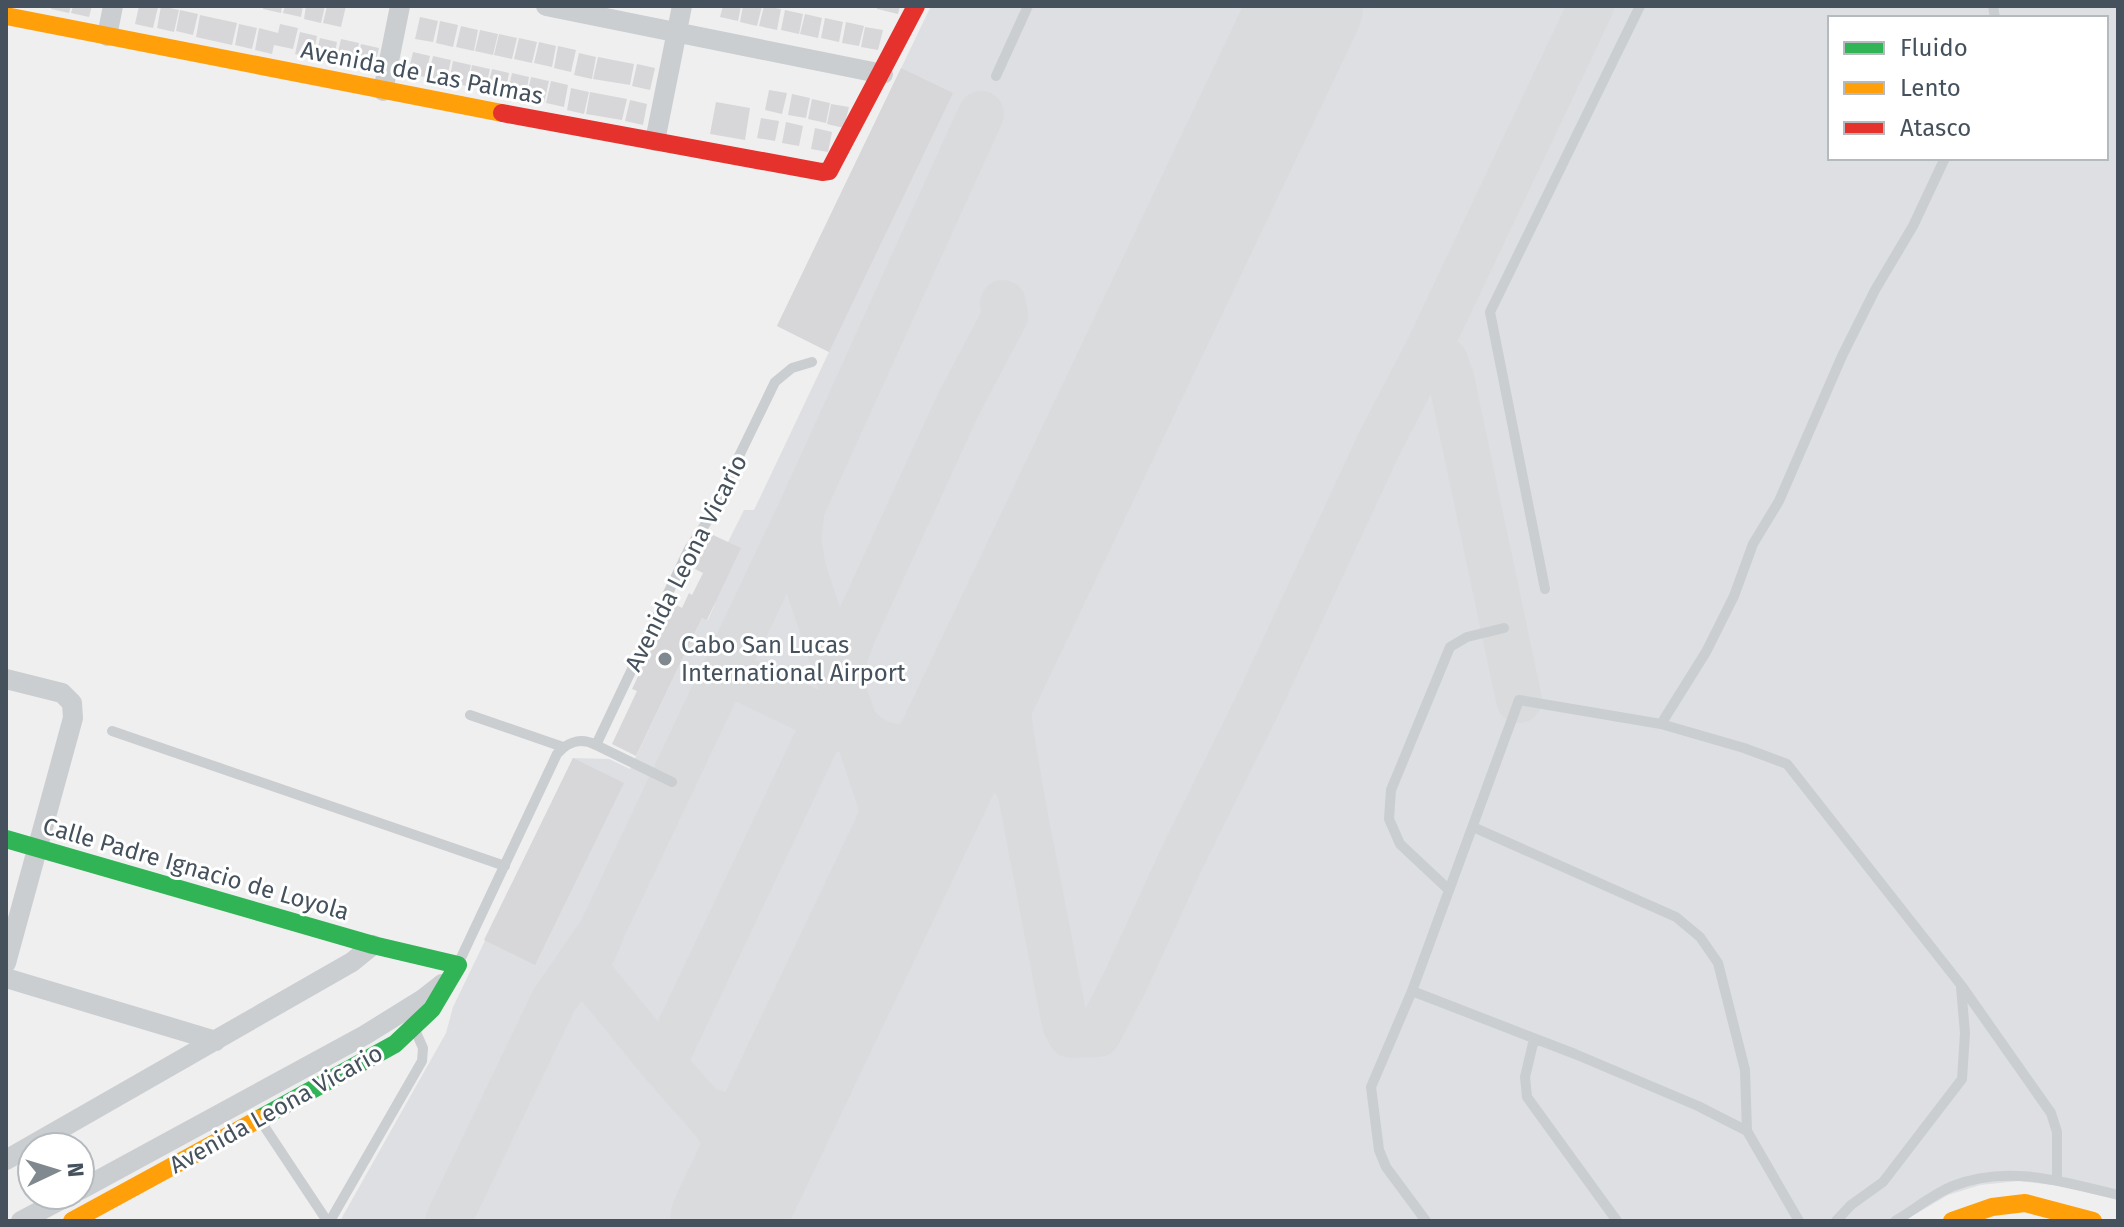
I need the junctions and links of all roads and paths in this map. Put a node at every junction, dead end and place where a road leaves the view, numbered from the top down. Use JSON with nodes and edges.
{"nodes":[{"id":1,"x":113,"y":6,"type":"edge"},
{"id":2,"x":400,"y":6,"type":"edge"},
{"id":3,"x":546,"y":6,"type":"edge"},
{"id":4,"x":682,"y":6,"type":"edge"},
{"id":5,"x":916,"y":6,"type":"edge"},
{"id":6,"x":1028,"y":6,"type":"edge"},
{"id":7,"x":1640,"y":6,"type":"edge"},
{"id":8,"x":6,"y":16,"type":"edge"},
{"id":9,"x":677,"y":33,"type":"junction"},
{"id":10,"x":107,"y":36,"type":"junction"},
{"id":11,"x":883,"y":74,"type":"junction"},
{"id":12,"x":996,"y":76,"type":"dead end"},
{"id":13,"x":383,"y":91,"type":"junction"},
{"id":14,"x":655,"y":141,"type":"junction"},
{"id":15,"x":1944,"y":160,"type":"edge"},
{"id":16,"x":812,"y":362,"type":"dead end"},
{"id":17,"x":1545,"y":589,"type":"dead end"},
{"id":18,"x":1504,"y":628,"type":"dead end"},
{"id":19,"x":6,"y":679,"type":"edge"},
{"id":20,"x":470,"y":715,"type":"dead end"},
{"id":21,"x":1661,"y":724,"type":"junction"},
{"id":22,"x":112,"y":731,"type":"dead end"},
{"id":23,"x":596,"y":745,"type":"junction"},
{"id":24,"x":563,"y":747,"type":"junction"},
{"id":25,"x":672,"y":782,"type":"dead end"},
{"id":26,"x":1473,"y":827,"type":"junction"},
{"id":27,"x":6,"y":839,"type":"edge"},
{"id":28,"x":38,"y":848,"type":"junction"},
{"id":29,"x":505,"y":866,"type":"junction"},
{"id":30,"x":1449,"y":890,"type":"junction"},
{"id":31,"x":373,"y":945,"type":"junction"},
{"id":32,"x":6,"y":963,"type":"edge"},
{"id":33,"x":457,"y":967,"type":"junction"},
{"id":34,"x":6,"y":978,"type":"edge"},
{"id":35,"x":1961,"y":985,"type":"junction"},
{"id":36,"x":1412,"y":991,"type":"junction"},
{"id":37,"x":410,"y":1019,"type":"junction"},
{"id":38,"x":1534,"y":1039,"type":"junction"},
{"id":39,"x":216,"y":1041,"type":"junction"},
{"id":40,"x":259,"y":1119,"type":"junction"},
{"id":41,"x":1747,"y":1131,"type":"junction"},
{"id":42,"x":6,"y":1160,"type":"edge"},
{"id":43,"x":2057,"y":1180,"type":"junction"},
{"id":44,"x":96,"y":1181,"type":"edge"},
{"id":45,"x":2118,"y":1195,"type":"edge"},
{"id":46,"x":40,"y":1211,"type":"edge"},
{"id":47,"x":2030,"y":1212,"type":"edge"},
{"id":48,"x":21,"y":1221,"type":"edge"},
{"id":49,"x":72,"y":1221,"type":"edge"},
{"id":50,"x":328,"y":1221,"type":"edge"},
{"id":51,"x":1426,"y":1221,"type":"edge"},
{"id":52,"x":1617,"y":1221,"type":"edge"},
{"id":53,"x":1799,"y":1221,"type":"edge"},
{"id":54,"x":1836,"y":1221,"type":"edge"},
{"id":55,"x":1895,"y":1221,"type":"edge"},
{"id":56,"x":1952,"y":1221,"type":"edge"},
{"id":57,"x":2093,"y":1221,"type":"edge"}],
"edges":[{"from":1,"to":10,"type":"street"},
{"from":2,"to":13,"type":"street"},
{"from":3,"to":9,"type":"street"},
{"from":4,"to":9,"type":"street"},
{"from":5,"to":11,"type":"street"},
{"from":6,"to":12,"type":"lane"},
{"from":7,"to":17,"type":"lane"},
{"from":8,"to":10,"type":"street","name":"Avenida de Las Palmas"},
{"from":9,"to":11,"type":"street"},
{"from":9,"to":14,"type":"street"},
{"from":10,"to":13,"type":"street","name":"Avenida de Las Palmas"},
{"from":11,"to":14,"type":"street","name":"Avenida de Las Palmas"},
{"from":13,"to":14,"type":"street","name":"Avenida de Las Palmas"},
{"from":15,"to":21,"type":"lane"},
{"from":16,"to":23,"type":"lane","name":"Avenida Leona Vicario"},
{"from":18,"to":30,"type":"lane"},
{"from":19,"to":28,"type":"street"},
{"from":20,"to":24,"type":"lane"},
{"from":21,"to":26,"type":"lane"},
{"from":21,"to":35,"type":"lane"},
{"from":22,"to":29,"type":"lane"},
{"from":23,"to":24,"type":"lane"},
{"from":23,"to":25,"type":"lane"},
{"from":24,"to":29,"type":"lane","name":"Avenida Leona Vicario"},
{"from":26,"to":30,"type":"lane"},
{"from":26,"to":41,"type":"lane"},
{"from":27,"to":28,"type":"street","name":"Calle Padre Ignacio de Loyola"},
{"from":28,"to":31,"type":"street","name":"Calle Padre Ignacio de Loyola"},
{"from":28,"to":32,"type":"street"},
{"from":29,"to":33,"type":"lane","name":"Avenida Leona Vicario"},
{"from":30,"to":36,"type":"lane"},
{"from":31,"to":33,"type":"street","name":"Calle Padre Ignacio de Loyola"},
{"from":31,"to":39,"type":"street"},
{"from":33,"to":37,"type":"street","name":"Avenida Leona Vicario"},
{"from":34,"to":39,"type":"street"},
{"from":35,"to":43,"type":"lane"},
{"from":35,"to":54,"type":"lane"},
{"from":36,"to":38,"type":"lane"},
{"from":36,"to":51,"type":"lane"},
{"from":37,"to":40,"type":"street","name":"Avenida Leona Vicario"},
{"from":37,"to":44,"type":"street","name":"Avenida Leona Vicario"},
{"from":37,"to":50,"type":"lane"},
{"from":38,"to":41,"type":"lane"},
{"from":38,"to":52,"type":"lane"},
{"from":39,"to":42,"type":"street"},
{"from":40,"to":49,"type":"street","name":"Avenida Leona Vicario"},
{"from":40,"to":50,"type":"lane"},
{"from":41,"to":53,"type":"lane"},
{"from":43,"to":45,"type":"lane"},
{"from":43,"to":55,"type":"lane"},
{"from":46,"to":48,"type":"street"},
{"from":47,"to":56,"type":"street"},
{"from":47,"to":57,"type":"street"}]}
